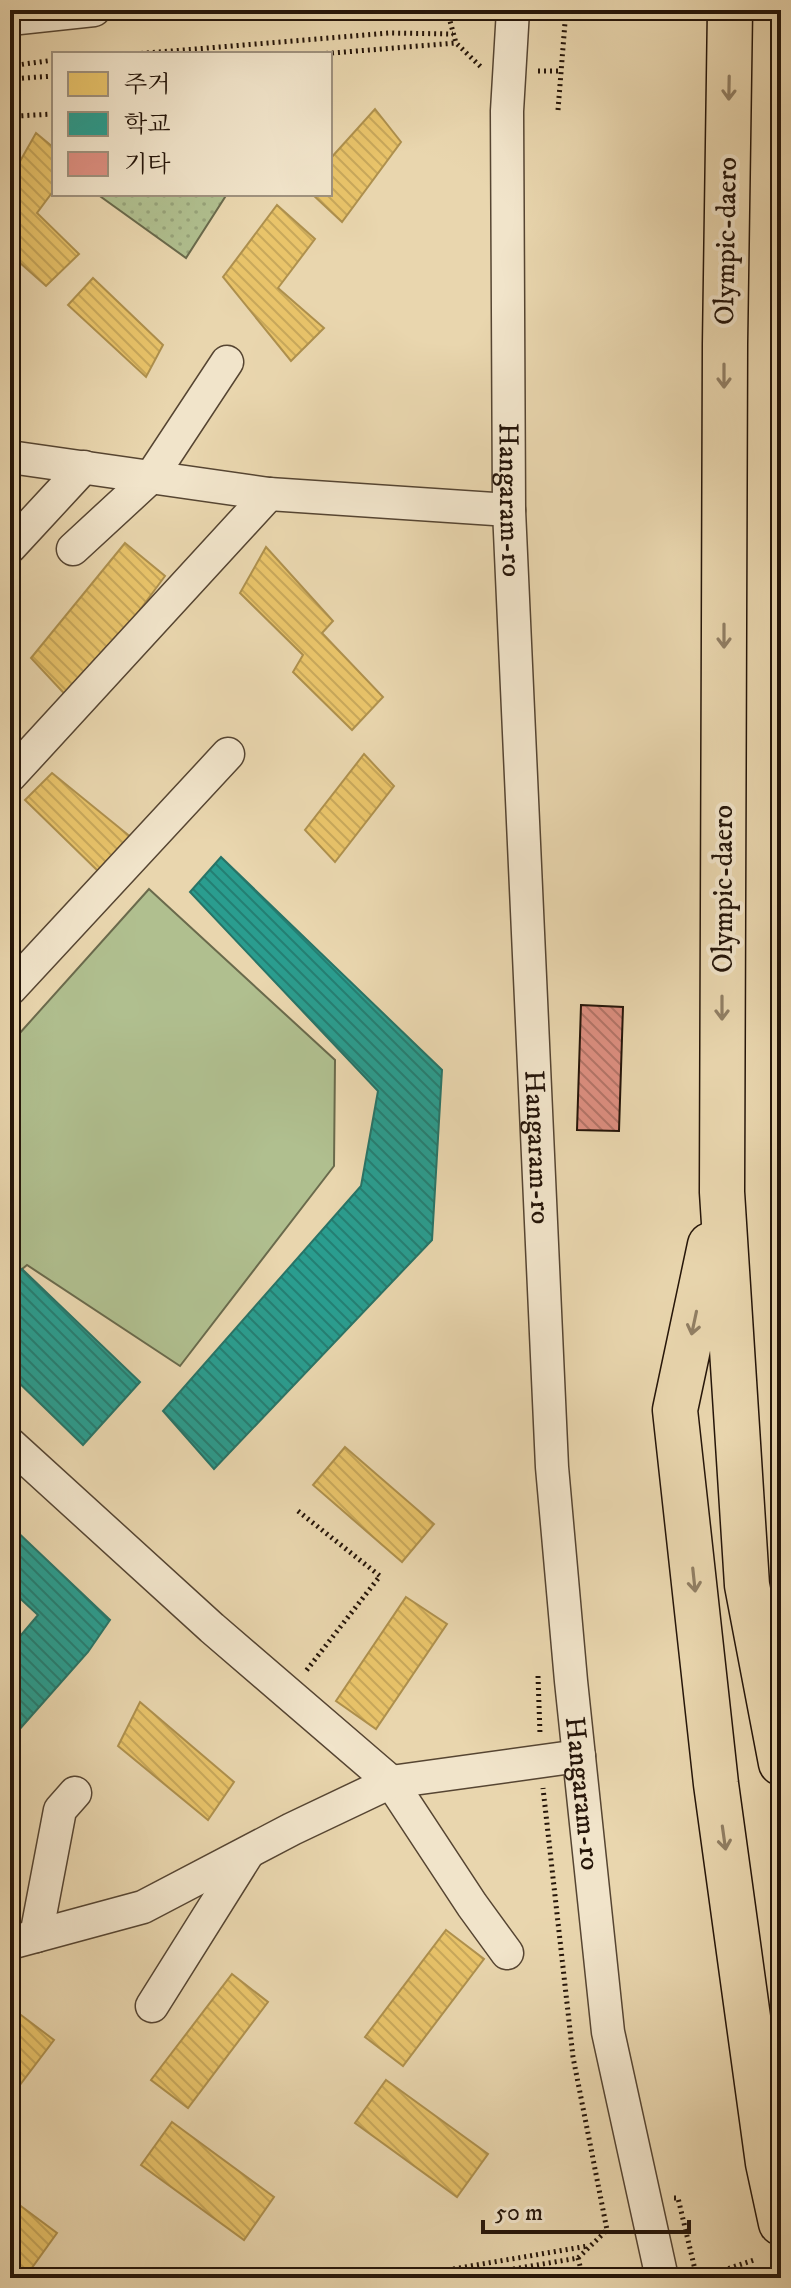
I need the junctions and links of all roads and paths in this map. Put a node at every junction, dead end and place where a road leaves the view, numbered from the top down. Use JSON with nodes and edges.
{"nodes":[{"id":1,"x":94,"y":10,"type":"edge"},
{"id":2,"x":447,"y":10,"type":"edge"},
{"id":3,"x":513,"y":10,"type":"edge"},
{"id":4,"x":566,"y":10,"type":"edge"},
{"id":5,"x":730,"y":10,"type":"edge"},
{"id":6,"x":10,"y":19,"type":"edge"},
{"id":7,"x":453,"y":34,"type":"junction"},
{"id":8,"x":456,"y":43,"type":"junction"},
{"id":9,"x":159,"y":52,"type":"edge"},
{"id":10,"x":332,"y":53,"type":"edge"},
{"id":11,"x":52,"y":60,"type":"edge"},
{"id":12,"x":10,"y":66,"type":"edge"},
{"id":13,"x":486,"y":72,"type":"dead end"},
{"id":14,"x":52,"y":76,"type":"edge"},
{"id":15,"x":10,"y":79,"type":"edge"},
{"id":16,"x":558,"y":110,"type":"dead end"},
{"id":17,"x":52,"y":114,"type":"edge"},
{"id":18,"x":10,"y":119,"type":"edge"},
{"id":19,"x":227,"y":362,"type":"dead end"},
{"id":20,"x":10,"y":457,"type":"edge"},
{"id":21,"x":84,"y":467,"type":"junction"},
{"id":22,"x":151,"y":477,"type":"junction"},
{"id":23,"x":269,"y":494,"type":"junction"},
{"id":24,"x":509,"y":510,"type":"junction"},
{"id":25,"x":10,"y":547,"type":"edge"},
{"id":26,"x":73,"y":549,"type":"dead end"},
{"id":27,"x":228,"y":754,"type":"dead end"},
{"id":28,"x":10,"y":776,"type":"edge"},
{"id":29,"x":10,"y":989,"type":"edge"},
{"id":30,"x":722,"y":1192,"type":"junction"},
{"id":31,"x":10,"y":1444,"type":"edge"},
{"id":32,"x":298,"y":1511,"type":"dead end"},
{"id":33,"x":288,"y":1694,"type":"junction"},
{"id":34,"x":579,"y":1756,"type":"junction"},
{"id":35,"x":781,"y":1763,"type":"edge"},
{"id":36,"x":391,"y":1782,"type":"junction"},
{"id":37,"x":75,"y":1793,"type":"dead end"},
{"id":38,"x":250,"y":1851,"type":"junction"},
{"id":39,"x":23,"y":1939,"type":"edge"},
{"id":40,"x":507,"y":1953,"type":"dead end"},
{"id":41,"x":152,"y":2006,"type":"dead end"},
{"id":42,"x":678,"y":2198,"type":"dead end"},
{"id":43,"x":602,"y":2206,"type":"dead end"},
{"id":44,"x":781,"y":2223,"type":"edge"},
{"id":45,"x":591,"y":2245,"type":"junction"},
{"id":46,"x":578,"y":2258,"type":"junction"},
{"id":47,"x":754,"y":2260,"type":"dead end"},
{"id":48,"x":400,"y":2278,"type":"edge"},
{"id":49,"x":460,"y":2278,"type":"edge"},
{"id":50,"x":583,"y":2278,"type":"edge"},
{"id":51,"x":662,"y":2278,"type":"edge"},
{"id":52,"x":698,"y":2278,"type":"edge"}],
"edges":[{"from":1,"to":6,"type":"street"},
{"from":2,"to":7,"type":"path"},
{"from":3,"to":24,"type":"street","name":"Hangaram-ro"},
{"from":4,"to":16,"type":"path"},
{"from":5,"to":30,"type":"highway","name":"Olympic-daero","one_way":true},
{"from":7,"to":8,"type":"path"},
{"from":7,"to":9,"type":"path"},
{"from":8,"to":10,"type":"path"},
{"from":8,"to":13,"type":"path"},
{"from":11,"to":12,"type":"path"},
{"from":14,"to":15,"type":"path"},
{"from":17,"to":18,"type":"path"},
{"from":19,"to":22,"type":"street"},
{"from":20,"to":21,"type":"street"},
{"from":21,"to":22,"type":"street"},
{"from":21,"to":25,"type":"street"},
{"from":22,"to":23,"type":"street"},
{"from":22,"to":26,"type":"street"},
{"from":23,"to":24,"type":"street"},
{"from":23,"to":28,"type":"street"},
{"from":24,"to":34,"type":"street","name":"Hangaram-ro"},
{"from":27,"to":29,"type":"street"},
{"from":30,"to":35,"type":"highway","name":"Olympic-daero"},
{"from":30,"to":44,"type":"highway","one_way":true},
{"from":31,"to":33,"type":"street"},
{"from":32,"to":33,"type":"path"},
{"from":33,"to":36,"type":"street"},
{"from":34,"to":36,"type":"street"},
{"from":34,"to":51,"type":"street","name":"Hangaram-ro"},
{"from":36,"to":38,"type":"street"},
{"from":36,"to":40,"type":"street"},
{"from":37,"to":39,"type":"street"},
{"from":38,"to":39,"type":"street"},
{"from":38,"to":41,"type":"street"},
{"from":42,"to":52,"type":"path"},
{"from":43,"to":45,"type":"path"},
{"from":45,"to":46,"type":"path"},
{"from":45,"to":48,"type":"path"},
{"from":46,"to":49,"type":"path"},
{"from":46,"to":50,"type":"path"},
{"from":47,"to":52,"type":"path"}]}
